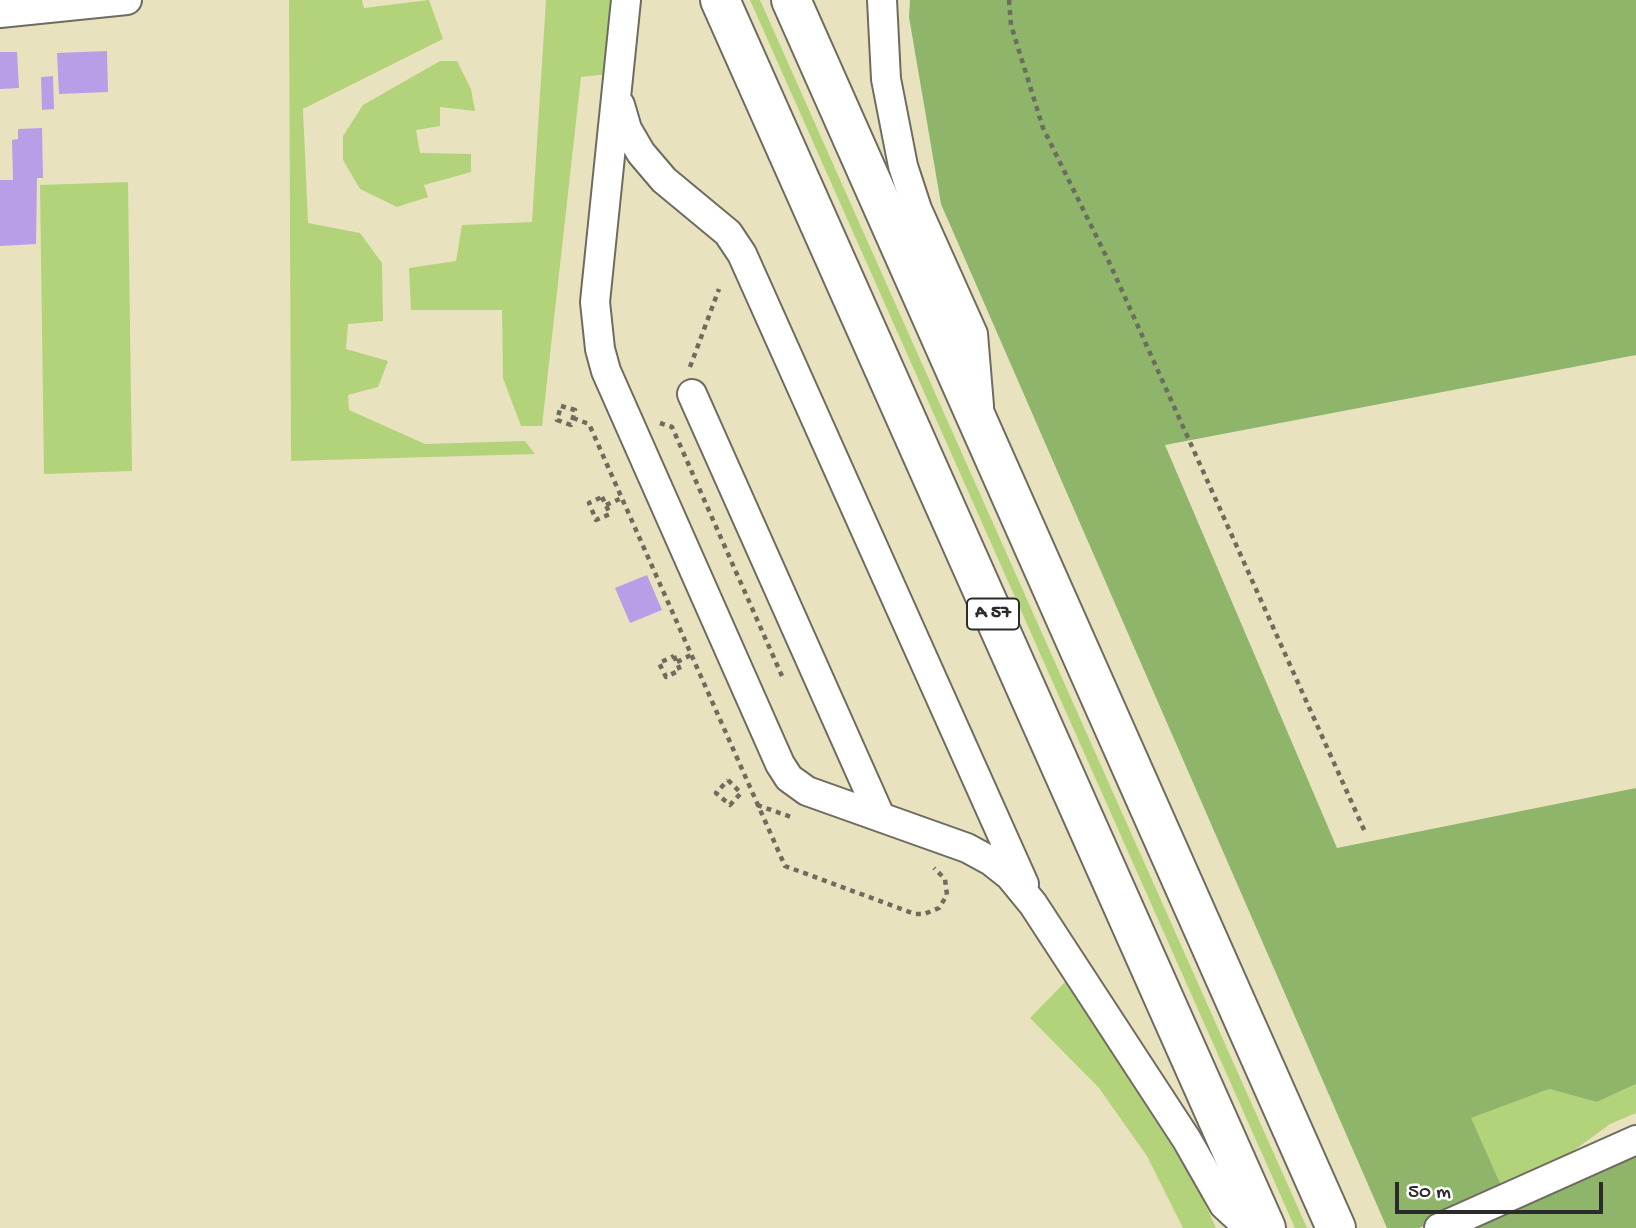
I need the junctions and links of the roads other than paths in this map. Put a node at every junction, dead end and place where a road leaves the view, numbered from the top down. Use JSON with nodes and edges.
{"nodes":[{"id":1,"x":127,"y":0,"type":"edge"},
{"id":2,"x":626,"y":0,"type":"edge"},
{"id":3,"x":720,"y":0,"type":"edge"},
{"id":4,"x":791,"y":0,"type":"edge"},
{"id":5,"x":882,"y":0,"type":"edge"},
{"id":6,"x":0,"y":13,"type":"edge"},
{"id":7,"x":618,"y":99,"type":"junction"},
{"id":8,"x":692,"y":394,"type":"dead end"},
{"id":9,"x":982,"y":433,"type":"junction"},
{"id":10,"x":880,"y":816,"type":"junction"},
{"id":11,"x":1033,"y":904,"type":"junction"},
{"id":12,"x":1636,"y":1140,"type":"edge"},
{"id":13,"x":1249,"y":1228,"type":"edge"},
{"id":14,"x":1266,"y":1228,"type":"edge"},
{"id":15,"x":1336,"y":1228,"type":"edge"},
{"id":16,"x":1440,"y":1228,"type":"edge"}],
"edges":[{"from":1,"to":6,"type":"street"},
{"from":2,"to":7,"type":"street"},
{"from":3,"to":14,"type":"highway","number":"A 57"},
{"from":4,"to":9,"type":"highway"},
{"from":5,"to":9,"type":"street"},
{"from":7,"to":10,"type":"street"},
{"from":7,"to":11,"type":"street"},
{"from":8,"to":10,"type":"street"},
{"from":9,"to":15,"type":"highway"},
{"from":10,"to":11,"type":"street"},
{"from":11,"to":13,"type":"street"},
{"from":12,"to":16,"type":"street"}]}
